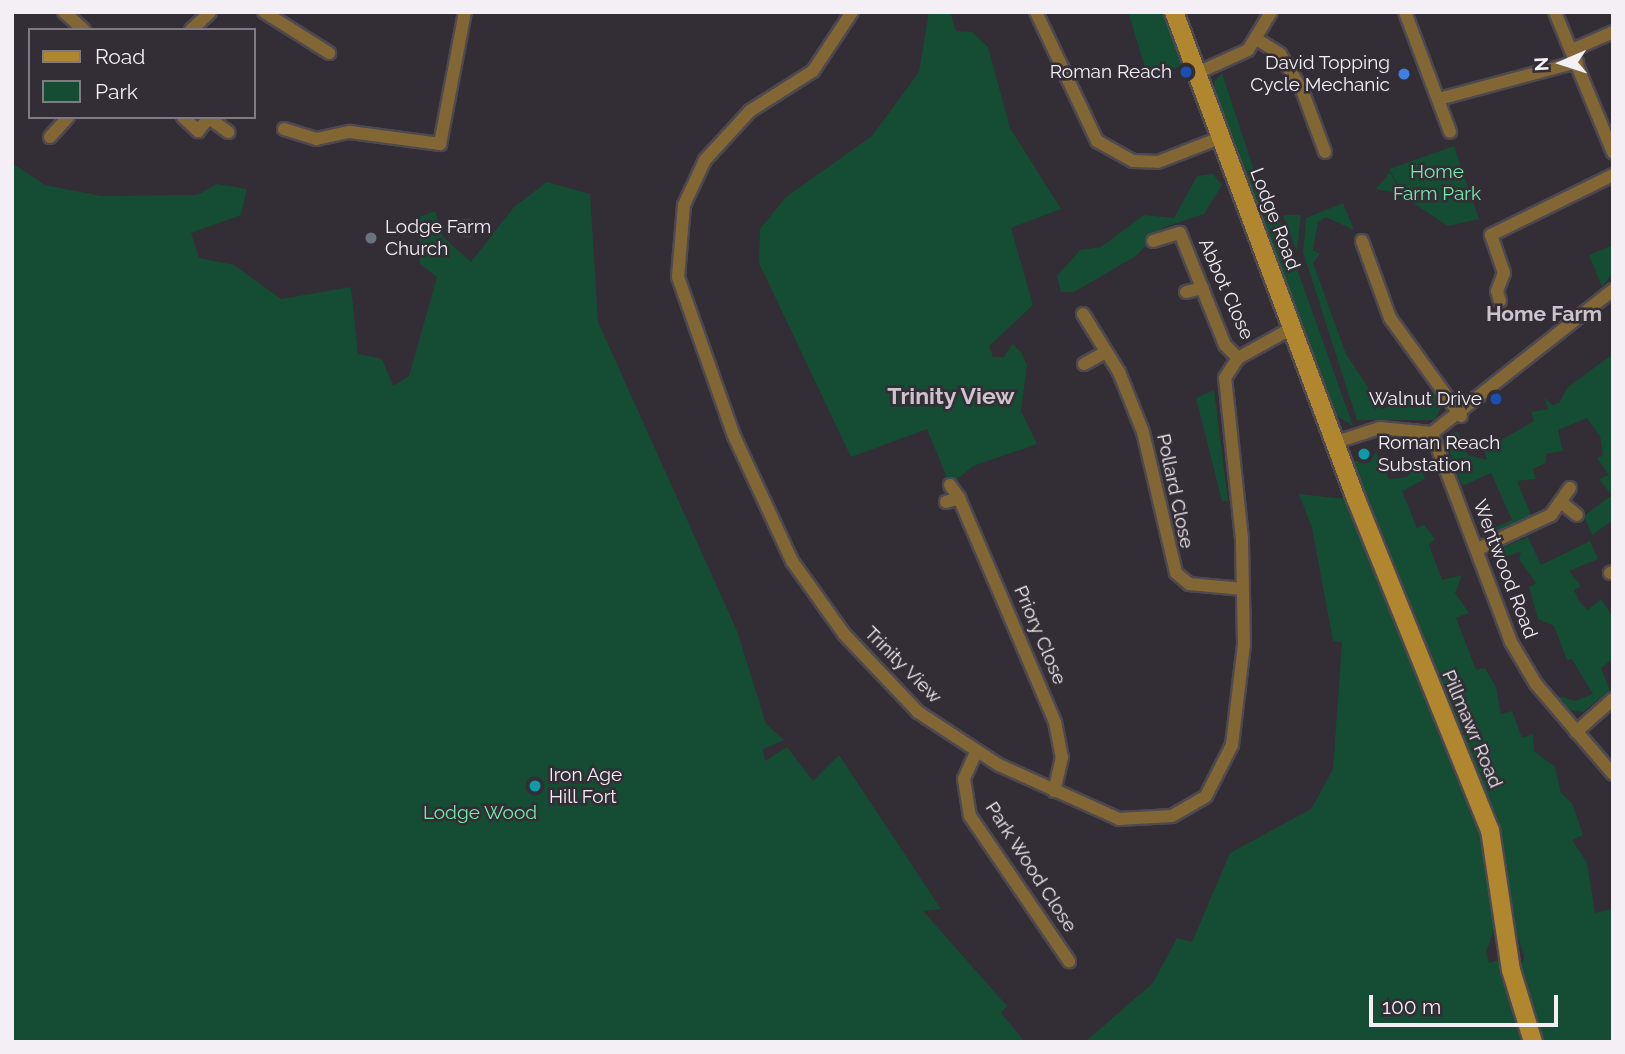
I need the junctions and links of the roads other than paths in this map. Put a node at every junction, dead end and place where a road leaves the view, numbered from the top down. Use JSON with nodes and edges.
{"nodes":[{"id":1,"x":64,"y":12,"type":"edge"},
{"id":2,"x":210,"y":12,"type":"edge"},
{"id":3,"x":264,"y":12,"type":"edge"},
{"id":4,"x":465,"y":12,"type":"edge"},
{"id":5,"x":852,"y":12,"type":"edge"},
{"id":6,"x":1036,"y":12,"type":"edge"},
{"id":7,"x":1174,"y":12,"type":"edge"},
{"id":8,"x":1270,"y":12,"type":"edge"},
{"id":9,"x":1405,"y":12,"type":"edge"},
{"id":10,"x":1555,"y":12,"type":"edge"},
{"id":11,"x":82,"y":28,"type":"edge"},
{"id":12,"x":193,"y":28,"type":"edge"},
{"id":13,"x":1613,"y":33,"type":"edge"},
{"id":14,"x":1258,"y":40,"type":"junction"},
{"id":15,"x":329,"y":53,"type":"dead end"},
{"id":16,"x":1575,"y":56,"type":"junction"},
{"id":17,"x":1197,"y":73,"type":"junction"},
{"id":18,"x":1439,"y":99,"type":"junction"},
{"id":19,"x":66,"y":119,"type":"edge"},
{"id":20,"x":185,"y":119,"type":"edge"},
{"id":21,"x":208,"y":119,"type":"edge"},
{"id":22,"x":210,"y":119,"type":"edge"},
{"id":23,"x":284,"y":129,"type":"dead end"},
{"id":24,"x":228,"y":132,"type":"dead end"},
{"id":25,"x":1450,"y":132,"type":"dead end"},
{"id":26,"x":50,"y":137,"type":"dead end"},
{"id":27,"x":1220,"y":138,"type":"junction"},
{"id":28,"x":1325,"y":152,"type":"dead end"},
{"id":29,"x":1613,"y":153,"type":"edge"},
{"id":30,"x":1613,"y":175,"type":"edge"},
{"id":31,"x":1153,"y":241,"type":"dead end"},
{"id":32,"x":1362,"y":241,"type":"dead end"},
{"id":33,"x":1203,"y":288,"type":"junction"},
{"id":34,"x":1613,"y":290,"type":"edge"},
{"id":35,"x":1186,"y":292,"type":"dead end"},
{"id":36,"x":1500,"y":301,"type":"dead end"},
{"id":37,"x":1083,"y":314,"type":"dead end"},
{"id":38,"x":1294,"y":327,"type":"junction"},
{"id":39,"x":1106,"y":352,"type":"junction"},
{"id":40,"x":1238,"y":358,"type":"junction"},
{"id":41,"x":1084,"y":364,"type":"dead end"},
{"id":42,"x":1461,"y":416,"type":"junction"},
{"id":43,"x":1432,"y":433,"type":"junction"},
{"id":44,"x":1336,"y":442,"type":"junction"},
{"id":45,"x":950,"y":485,"type":"dead end"},
{"id":46,"x":1570,"y":488,"type":"dead end"},
{"id":47,"x":959,"y":498,"type":"junction"},
{"id":48,"x":946,"y":502,"type":"dead end"},
{"id":49,"x":1562,"y":503,"type":"junction"},
{"id":50,"x":1577,"y":515,"type":"dead end"},
{"id":51,"x":1478,"y":549,"type":"junction"},
{"id":52,"x":1244,"y":589,"type":"junction"},
{"id":53,"x":1613,"y":699,"type":"edge"},
{"id":54,"x":1576,"y":732,"type":"junction"},
{"id":55,"x":976,"y":752,"type":"junction"},
{"id":56,"x":1613,"y":774,"type":"edge"},
{"id":57,"x":1054,"y":791,"type":"junction"},
{"id":58,"x":1069,"y":961,"type":"dead end"},
{"id":59,"x":1533,"y":1042,"type":"edge"}],
"edges":[{"from":1,"to":11,"type":"street"},
{"from":2,"to":12,"type":"street"},
{"from":3,"to":15,"type":"street"},
{"from":4,"to":23,"type":"street"},
{"from":5,"to":55,"type":"street","name":"Trinity View"},
{"from":6,"to":27,"type":"street"},
{"from":7,"to":17,"type":"street","name":"Lodge Road"},
{"from":8,"to":14,"type":"street"},
{"from":9,"to":18,"type":"street"},
{"from":10,"to":16,"type":"street"},
{"from":13,"to":16,"type":"street"},
{"from":14,"to":17,"type":"street"},
{"from":14,"to":28,"type":"street"},
{"from":16,"to":18,"type":"street"},
{"from":16,"to":29,"type":"street"},
{"from":17,"to":27,"type":"street","name":"Lodge Road"},
{"from":18,"to":25,"type":"street"},
{"from":19,"to":26,"type":"street"},
{"from":20,"to":21,"type":"street"},
{"from":22,"to":24,"type":"street"},
{"from":27,"to":38,"type":"street","name":"Lodge Road"},
{"from":30,"to":36,"type":"street"},
{"from":31,"to":33,"type":"street","name":"Abbot Close"},
{"from":32,"to":42,"type":"street"},
{"from":33,"to":35,"type":"street"},
{"from":33,"to":40,"type":"street","name":"Abbot Close"},
{"from":34,"to":42,"type":"street"},
{"from":37,"to":39,"type":"street","name":"Pollard Close"},
{"from":38,"to":40,"type":"street"},
{"from":38,"to":44,"type":"street","name":"Lodge Road"},
{"from":39,"to":41,"type":"street"},
{"from":39,"to":52,"type":"street","name":"Pollard Close"},
{"from":40,"to":52,"type":"street","name":"Trinity View"},
{"from":42,"to":43,"type":"street"},
{"from":43,"to":44,"type":"street"},
{"from":43,"to":51,"type":"street","name":"Wentwood Road"},
{"from":44,"to":59,"type":"street","name":"Pillmawr Road"},
{"from":45,"to":47,"type":"street","name":"Priory Close"},
{"from":46,"to":49,"type":"street"},
{"from":47,"to":48,"type":"street"},
{"from":47,"to":57,"type":"street","name":"Priory Close"},
{"from":49,"to":50,"type":"street"},
{"from":49,"to":51,"type":"street"},
{"from":51,"to":54,"type":"street","name":"Wentwood Road"},
{"from":52,"to":57,"type":"street","name":"Trinity View"},
{"from":53,"to":54,"type":"street"},
{"from":54,"to":56,"type":"street","name":"Wentwood Road"},
{"from":55,"to":57,"type":"street","name":"Trinity View"},
{"from":55,"to":58,"type":"street","name":"Park Wood Close"}]}
